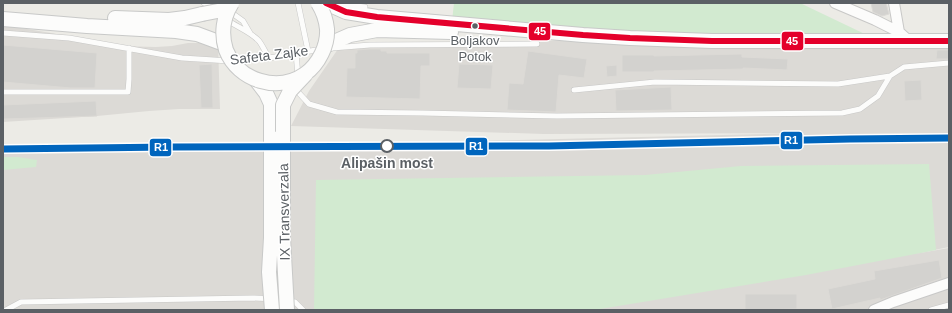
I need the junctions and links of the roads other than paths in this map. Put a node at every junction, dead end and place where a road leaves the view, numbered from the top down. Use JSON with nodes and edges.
{"nodes":[{"id":1,"x":298,"y":3,"type":"edge"},
{"id":2,"x":318,"y":3,"type":"edge"},
{"id":3,"x":326,"y":3,"type":"edge"},
{"id":4,"x":835,"y":3,"type":"edge"},
{"id":5,"x":894,"y":3,"type":"edge"},
{"id":6,"x":225,"y":5,"type":"edge"},
{"id":7,"x":365,"y":7,"type":"dead end"},
{"id":8,"x":346,"y":8,"type":"edge"},
{"id":9,"x":3,"y":10,"type":"edge"},
{"id":10,"x":203,"y":10,"type":"edge"},
{"id":11,"x":23,"y":16,"type":"junction"},
{"id":12,"x":3,"y":19,"type":"edge"},
{"id":13,"x":899,"y":32,"type":"junction"},
{"id":14,"x":3,"y":33,"type":"edge"},
{"id":15,"x":250,"y":34,"type":"junction"},
{"id":16,"x":583,"y":35,"type":"junction"},
{"id":17,"x":949,"y":41,"type":"edge"},
{"id":18,"x":910,"y":42,"type":"junction"},
{"id":19,"x":224,"y":44,"type":"junction"},
{"id":20,"x":537,"y":44,"type":"dead end"},
{"id":21,"x":325,"y":46,"type":"junction"},
{"id":22,"x":129,"y":48,"type":"junction"},
{"id":23,"x":308,"y":51,"type":"junction"},
{"id":24,"x":296,"y":53,"type":"junction"},
{"id":25,"x":268,"y":58,"type":"junction"},
{"id":26,"x":949,"y":63,"type":"edge"},
{"id":27,"x":306,"y":74,"type":"junction"},
{"id":28,"x":890,"y":76,"type":"junction"},
{"id":29,"x":256,"y":80,"type":"junction"},
{"id":30,"x":574,"y":90,"type":"dead end"},
{"id":31,"x":3,"y":92,"type":"edge"},
{"id":32,"x":949,"y":283,"type":"edge"},
{"id":33,"x":949,"y":305,"type":"edge"},
{"id":34,"x":6,"y":310,"type":"edge"},
{"id":35,"x":272,"y":310,"type":"edge"},
{"id":36,"x":287,"y":310,"type":"edge"},
{"id":37,"x":303,"y":310,"type":"edge"},
{"id":38,"x":874,"y":310,"type":"edge"},
{"id":39,"x":931,"y":310,"type":"edge"}],
"edges":[{"from":1,"to":23,"type":"lane"},
{"from":2,"to":21,"type":"main road","bridge":true},
{"from":3,"to":8,"type":"main road"},
{"from":4,"to":13,"type":"street"},
{"from":5,"to":13,"type":"street"},
{"from":6,"to":10,"type":"main road","bridge":true},
{"from":6,"to":15,"type":"lane"},
{"from":6,"to":19,"type":"main road","bridge":true},
{"from":7,"to":8,"type":"lane"},
{"from":8,"to":16,"type":"main road"},
{"from":9,"to":11,"type":"main road"},
{"from":10,"to":11,"type":"main road"},
{"from":10,"to":15,"type":"lane"},
{"from":11,"to":12,"type":"main road"},
{"from":11,"to":19,"type":"main road"},
{"from":13,"to":18,"type":"street"},
{"from":14,"to":22,"type":"lane","name":"Safeta Zajke"},
{"from":15,"to":25,"type":"lane"},
{"from":16,"to":18,"type":"main road"},
{"from":16,"to":21,"type":"main road"},
{"from":17,"to":18,"type":"main road"},
{"from":19,"to":29,"type":"main road","bridge":true},
{"from":20,"to":23,"type":"lane","name":"Safeta Zajke"},
{"from":21,"to":27,"type":"main road","name":"IX Transverzala","bridge":true},
{"from":22,"to":25,"type":"lane","name":"Safeta Zajke"},
{"from":22,"to":31,"type":"lane"},
{"from":23,"to":24,"type":"lane","name":"Safeta Zajke"},
{"from":24,"to":25,"type":"lane","name":"Safeta Zajke"},
{"from":24,"to":28,"type":"lane"},
{"from":26,"to":28,"type":"lane"},
{"from":27,"to":29,"type":"main road","bridge":true},
{"from":27,"to":36,"type":"main road","name":"IX Transverzala","bridge":true},
{"from":28,"to":30,"type":"lane"},
{"from":29,"to":35,"type":"main road","name":"IX Transverzala","bridge":true},
{"from":32,"to":38,"type":"street"},
{"from":33,"to":39,"type":"lane"},
{"from":34,"to":37,"type":"lane"}]}
